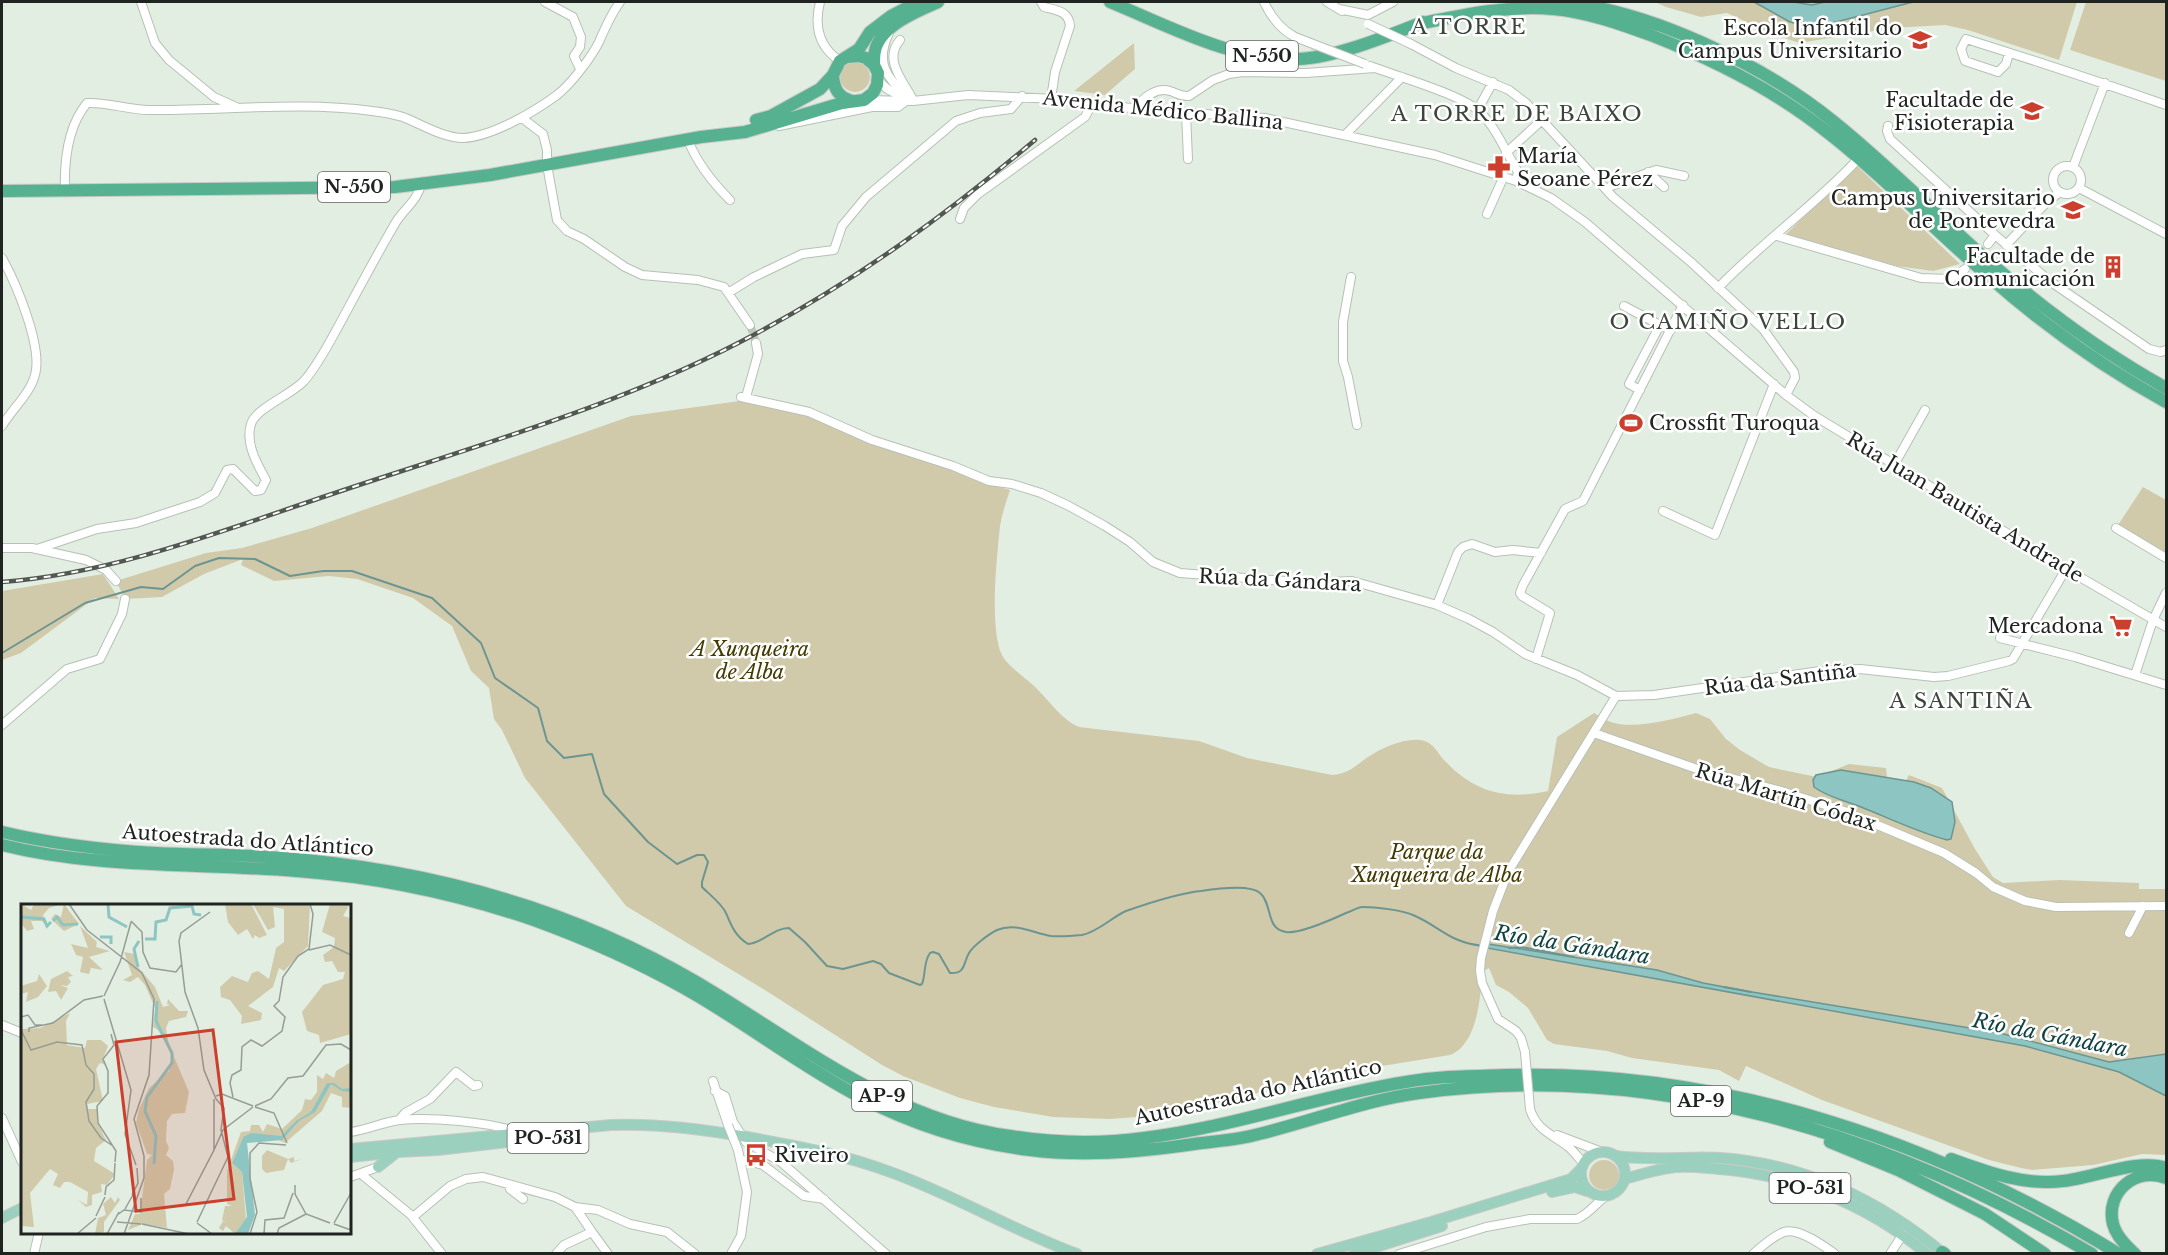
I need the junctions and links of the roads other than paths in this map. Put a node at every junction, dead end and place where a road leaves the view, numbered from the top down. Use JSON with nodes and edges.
{"nodes":[{"id":1,"x":141,"y":2,"type":"edge"},
{"id":2,"x":545,"y":2,"type":"edge"},
{"id":3,"x":620,"y":2,"type":"edge"},
{"id":4,"x":819,"y":2,"type":"edge"},
{"id":5,"x":918,"y":2,"type":"edge"},
{"id":6,"x":938,"y":2,"type":"edge"},
{"id":7,"x":1041,"y":2,"type":"edge"},
{"id":8,"x":1110,"y":2,"type":"edge"},
{"id":9,"x":1264,"y":2,"type":"edge"},
{"id":10,"x":1327,"y":2,"type":"edge"},
{"id":11,"x":1393,"y":2,"type":"edge"},
{"id":12,"x":1518,"y":2,"type":"edge"},
{"id":13,"x":1554,"y":2,"type":"edge"},
{"id":14,"x":1578,"y":2,"type":"edge"},
{"id":15,"x":1339,"y":9,"type":"junction"},
{"id":16,"x":1418,"y":24,"type":"junction"},
{"id":17,"x":892,"y":28,"type":"junction"},
{"id":18,"x":900,"y":40,"type":"dead end"},
{"id":19,"x":2009,"y":53,"type":"junction"},
{"id":20,"x":844,"y":59,"type":"junction"},
{"id":21,"x":874,"y":65,"type":"junction"},
{"id":22,"x":1375,"y":68,"type":"junction"},
{"id":23,"x":580,"y":69,"type":"junction"},
{"id":24,"x":833,"y":75,"type":"junction"},
{"id":25,"x":1402,"y":77,"type":"junction"},
{"id":26,"x":878,"y":78,"type":"junction"},
{"id":27,"x":1493,"y":82,"type":"junction"},
{"id":28,"x":2105,"y":83,"type":"junction"},
{"id":29,"x":1022,"y":96,"type":"junction"},
{"id":30,"x":909,"y":99,"type":"junction"},
{"id":31,"x":1055,"y":99,"type":"junction"},
{"id":32,"x":859,"y":100,"type":"junction"},
{"id":33,"x":1096,"y":104,"type":"junction"},
{"id":34,"x":2166,"y":105,"type":"edge"},
{"id":35,"x":236,"y":108,"type":"junction"},
{"id":36,"x":1137,"y":108,"type":"junction"},
{"id":37,"x":1478,"y":110,"type":"junction"},
{"id":38,"x":1186,"y":113,"type":"junction"},
{"id":39,"x":522,"y":118,"type":"junction"},
{"id":40,"x":1543,"y":119,"type":"junction"},
{"id":41,"x":773,"y":124,"type":"junction"},
{"id":42,"x":1888,"y":126,"type":"dead end"},
{"id":43,"x":1345,"y":135,"type":"junction"},
{"id":44,"x":701,"y":137,"type":"junction"},
{"id":45,"x":688,"y":140,"type":"junction"},
{"id":46,"x":1506,"y":153,"type":"junction"},
{"id":47,"x":1859,"y":158,"type":"junction"},
{"id":48,"x":1188,"y":159,"type":"dead end"},
{"id":49,"x":547,"y":165,"type":"junction"},
{"id":50,"x":2073,"y":167,"type":"junction"},
{"id":51,"x":1648,"y":172,"type":"junction"},
{"id":52,"x":1504,"y":176,"type":"junction"},
{"id":53,"x":1684,"y":176,"type":"dead end"},
{"id":54,"x":1516,"y":181,"type":"junction"},
{"id":55,"x":421,"y":184,"type":"junction"},
{"id":56,"x":1664,"y":187,"type":"dead end"},
{"id":57,"x":2079,"y":188,"type":"junction"},
{"id":58,"x":65,"y":190,"type":"junction"},
{"id":59,"x":1610,"y":190,"type":"junction"},
{"id":60,"x":2,"y":191,"type":"edge"},
{"id":61,"x":2060,"y":192,"type":"junction"},
{"id":62,"x":730,"y":200,"type":"dead end"},
{"id":63,"x":1487,"y":214,"type":"dead end"},
{"id":64,"x":960,"y":219,"type":"dead end"},
{"id":65,"x":2166,"y":234,"type":"edge"},
{"id":66,"x":1995,"y":235,"type":"junction"},
{"id":67,"x":1777,"y":236,"type":"junction"},
{"id":68,"x":1988,"y":244,"type":"dead end"},
{"id":69,"x":2006,"y":245,"type":"junction"},
{"id":70,"x":2,"y":258,"type":"edge"},
{"id":71,"x":1965,"y":269,"type":"dead end"},
{"id":72,"x":1351,"y":277,"type":"dead end"},
{"id":73,"x":1718,"y":288,"type":"junction"},
{"id":74,"x":728,"y":293,"type":"junction"},
{"id":75,"x":1683,"y":305,"type":"junction"},
{"id":76,"x":1624,"y":306,"type":"dead end"},
{"id":77,"x":750,"y":325,"type":"tunnel mouth"},
{"id":78,"x":1660,"y":326,"type":"junction"},
{"id":79,"x":1671,"y":330,"type":"junction"},
{"id":80,"x":756,"y":343,"type":"tunnel mouth"},
{"id":81,"x":2166,"y":350,"type":"edge"},
{"id":82,"x":1774,"y":384,"type":"junction"},
{"id":83,"x":2166,"y":388,"type":"edge"},
{"id":84,"x":1640,"y":390,"type":"junction"},
{"id":85,"x":1786,"y":395,"type":"junction"},
{"id":86,"x":2166,"y":402,"type":"edge"},
{"id":87,"x":1925,"y":410,"type":"dead end"},
{"id":88,"x":12,"y":411,"type":"junction"},
{"id":89,"x":2,"y":415,"type":"edge"},
{"id":90,"x":1357,"y":425,"type":"dead end"},
{"id":91,"x":2,"y":426,"type":"edge"},
{"id":92,"x":1894,"y":465,"type":"junction"},
{"id":93,"x":1663,"y":511,"type":"dead end"},
{"id":94,"x":2116,"y":528,"type":"dead end"},
{"id":95,"x":2,"y":548,"type":"edge"},
{"id":96,"x":37,"y":549,"type":"junction"},
{"id":97,"x":1541,"y":553,"type":"junction"},
{"id":98,"x":2166,"y":558,"type":"edge"},
{"id":99,"x":2066,"y":569,"type":"junction"},
{"id":100,"x":116,"y":581,"type":"dead end"},
{"id":101,"x":2166,"y":593,"type":"edge"},
{"id":102,"x":125,"y":599,"type":"dead end"},
{"id":103,"x":1437,"y":605,"type":"junction"},
{"id":104,"x":2153,"y":620,"type":"junction"},
{"id":105,"x":2166,"y":627,"type":"edge"},
{"id":106,"x":2000,"y":638,"type":"dead end"},
{"id":107,"x":2020,"y":644,"type":"junction"},
{"id":108,"x":1536,"y":659,"type":"junction"},
{"id":109,"x":2135,"y":675,"type":"junction"},
{"id":110,"x":2166,"y":685,"type":"edge"},
{"id":111,"x":1616,"y":696,"type":"junction"},
{"id":112,"x":2,"y":725,"type":"edge"},
{"id":113,"x":1594,"y":733,"type":"junction"},
{"id":114,"x":2,"y":832,"type":"edge"},
{"id":115,"x":2,"y":845,"type":"edge"},
{"id":116,"x":2143,"y":906,"type":"junction"},
{"id":117,"x":2166,"y":906,"type":"edge"},
{"id":118,"x":2128,"y":933,"type":"dead end"},
{"id":119,"x":2,"y":1025,"type":"edge"},
{"id":120,"x":21,"y":1033,"type":"edge"},
{"id":121,"x":713,"y":1081,"type":"dead end"},
{"id":122,"x":478,"y":1085,"type":"dead end"},
{"id":123,"x":715,"y":1091,"type":"junction"},
{"id":124,"x":1802,"y":1112,"type":"junction"},
{"id":125,"x":1759,"y":1113,"type":"junction"},
{"id":126,"x":2,"y":1118,"type":"edge"},
{"id":127,"x":399,"y":1120,"type":"junction"},
{"id":128,"x":1538,"y":1126,"type":"junction"},
{"id":129,"x":351,"y":1132,"type":"edge"},
{"id":130,"x":521,"y":1134,"type":"junction"},
{"id":131,"x":455,"y":1139,"type":"junction"},
{"id":132,"x":741,"y":1147,"type":"junction"},
{"id":133,"x":351,"y":1150,"type":"edge"},
{"id":134,"x":351,"y":1150,"type":"edge"},
{"id":135,"x":1602,"y":1152,"type":"junction"},
{"id":136,"x":377,"y":1155,"type":"junction"},
{"id":137,"x":399,"y":1155,"type":"junction"},
{"id":138,"x":1616,"y":1156,"type":"junction"},
{"id":139,"x":351,"y":1157,"type":"edge"},
{"id":140,"x":21,"y":1160,"type":"edge"},
{"id":141,"x":1582,"y":1166,"type":"junction"},
{"id":142,"x":378,"y":1167,"type":"junction"},
{"id":143,"x":2166,"y":1168,"type":"edge"},
{"id":144,"x":361,"y":1174,"type":"junction"},
{"id":145,"x":351,"y":1177,"type":"edge"},
{"id":146,"x":2166,"y":1178,"type":"edge"},
{"id":147,"x":1625,"y":1179,"type":"junction"},
{"id":148,"x":509,"y":1185,"type":"junction"},
{"id":149,"x":1589,"y":1192,"type":"junction"},
{"id":150,"x":1606,"y":1196,"type":"junction"},
{"id":151,"x":523,"y":1199,"type":"dead end"},
{"id":152,"x":825,"y":1199,"type":"junction"},
{"id":153,"x":1490,"y":1204,"type":"junction"},
{"id":154,"x":575,"y":1207,"type":"junction"},
{"id":155,"x":21,"y":1208,"type":"edge"},
{"id":156,"x":21,"y":1216,"type":"edge"},
{"id":157,"x":413,"y":1217,"type":"junction"},
{"id":158,"x":2,"y":1218,"type":"edge"},
{"id":159,"x":1580,"y":1218,"type":"junction"},
{"id":160,"x":2,"y":1225,"type":"edge"},
{"id":161,"x":592,"y":1232,"type":"junction"},
{"id":162,"x":39,"y":1234,"type":"edge"},
{"id":163,"x":1903,"y":1234,"type":"junction"},
{"id":164,"x":1944,"y":1253,"type":"edge"},
{"id":165,"x":34,"y":1254,"type":"edge"},
{"id":166,"x":442,"y":1254,"type":"edge"},
{"id":167,"x":556,"y":1254,"type":"edge"},
{"id":168,"x":608,"y":1254,"type":"edge"},
{"id":169,"x":695,"y":1254,"type":"edge"},
{"id":170,"x":731,"y":1254,"type":"edge"},
{"id":171,"x":886,"y":1254,"type":"edge"},
{"id":172,"x":1061,"y":1254,"type":"edge"},
{"id":173,"x":1077,"y":1254,"type":"edge"},
{"id":174,"x":1317,"y":1254,"type":"edge"},
{"id":175,"x":1338,"y":1254,"type":"edge"},
{"id":176,"x":1354,"y":1254,"type":"edge"},
{"id":177,"x":1399,"y":1254,"type":"edge"},
{"id":178,"x":1753,"y":1254,"type":"edge"},
{"id":179,"x":1835,"y":1254,"type":"edge"},
{"id":180,"x":1890,"y":1254,"type":"edge"},
{"id":181,"x":1927,"y":1254,"type":"edge"},
{"id":182,"x":2045,"y":1254,"type":"edge"},
{"id":183,"x":2092,"y":1254,"type":"edge"},
{"id":184,"x":2119,"y":1254,"type":"edge"},
{"id":185,"x":2135,"y":1254,"type":"edge"}],
"edges":[{"from":1,"to":35,"type":"street"},
{"from":2,"to":23,"type":"street"},
{"from":3,"to":23,"type":"street"},
{"from":4,"to":20,"type":"street"},
{"from":5,"to":20,"type":"highway","number":"N-550"},
{"from":6,"to":17,"type":"highway"},
{"from":7,"to":31,"type":"street"},
{"from":8,"to":16,"type":"highway","number":"N-550"},
{"from":9,"to":22,"type":"street","bridge":true},
{"from":10,"to":15,"type":"street"},
{"from":11,"to":15,"type":"street"},
{"from":12,"to":16,"type":"highway","number":"N-550"},
{"from":13,"to":14,"type":"highway"},
{"from":14,"to":83,"type":"highway"},
{"from":15,"to":27,"type":"street","bridge":true},
{"from":16,"to":47,"type":"highway","number":"N-550"},
{"from":17,"to":21,"type":"highway"},
{"from":17,"to":30,"type":"street"},
{"from":18,"to":30,"type":"street"},
{"from":19,"to":19,"type":"street"},
{"from":19,"to":28,"type":"street"},
{"from":20,"to":21,"type":"highway"},
{"from":20,"to":24,"type":"highway","number":"N-550"},
{"from":21,"to":26,"type":"highway"},
{"from":22,"to":25,"type":"street"},
{"from":22,"to":36,"type":"street"},
{"from":23,"to":39,"type":"street"},
{"from":24,"to":32,"type":"highway"},
{"from":24,"to":44,"type":"highway","number":"N-550"},
{"from":25,"to":37,"type":"street"},
{"from":25,"to":43,"type":"street"},
{"from":26,"to":30,"type":"street","name":"Avenida Médico Ballina"},
{"from":26,"to":32,"type":"highway"},
{"from":27,"to":37,"type":"street"},
{"from":27,"to":40,"type":"street"},
{"from":28,"to":34,"type":"street"},
{"from":28,"to":50,"type":"street"},
{"from":29,"to":30,"type":"street","name":"Avenida Médico Ballina"},
{"from":29,"to":31,"type":"street","name":"Avenida Médico Ballina"},
{"from":29,"to":74,"type":"street"},
{"from":30,"to":32,"type":"street","name":"Avenida Médico Ballina"},
{"from":30,"to":41,"type":"street"},
{"from":31,"to":33,"type":"street","name":"Avenida Médico Ballina","bridge":true},
{"from":32,"to":41,"type":"highway","number":"N-550"},
{"from":33,"to":36,"type":"street","name":"Avenida Médico Ballina"},
{"from":33,"to":64,"type":"street"},
{"from":35,"to":39,"type":"street"},
{"from":35,"to":58,"type":"street"},
{"from":36,"to":38,"type":"street","name":"Avenida Médico Ballina"},
{"from":37,"to":46,"type":"street"},
{"from":38,"to":43,"type":"street","name":"Avenida Médico Ballina"},
{"from":38,"to":48,"type":"street"},
{"from":39,"to":49,"type":"street"},
{"from":40,"to":46,"type":"street"},
{"from":40,"to":59,"type":"street"},
{"from":41,"to":44,"type":"highway","number":"N-550"},
{"from":42,"to":66,"type":"street"},
{"from":43,"to":52,"type":"street","name":"Avenida Médico Ballina"},
{"from":44,"to":45,"type":"highway","number":"N-550"},
{"from":45,"to":49,"type":"highway","number":"N-550"},
{"from":45,"to":62,"type":"street"},
{"from":46,"to":54,"type":"street"},
{"from":47,"to":67,"type":"street"},
{"from":47,"to":86,"type":"highway","number":"N-550"},
{"from":49,"to":55,"type":"highway","number":"N-550"},
{"from":49,"to":74,"type":"street"},
{"from":50,"to":57,"type":"street"},
{"from":50,"to":61,"type":"street"},
{"from":51,"to":53,"type":"street"},
{"from":51,"to":56,"type":"street"},
{"from":51,"to":59,"type":"street"},
{"from":52,"to":54,"type":"street","name":"Avenida Médico Ballina"},
{"from":52,"to":63,"type":"street"},
{"from":54,"to":75,"type":"street","name":"Rúa Juan Bautista Andrade"},
{"from":55,"to":58,"type":"highway","number":"N-550"},
{"from":55,"to":96,"type":"street"},
{"from":57,"to":61,"type":"street"},
{"from":57,"to":65,"type":"street"},
{"from":58,"to":60,"type":"highway","number":"N-550"},
{"from":59,"to":73,"type":"street"},
{"from":61,"to":69,"type":"street"},
{"from":66,"to":68,"type":"street"},
{"from":66,"to":69,"type":"street"},
{"from":67,"to":71,"type":"street"},
{"from":67,"to":73,"type":"street"},
{"from":69,"to":81,"type":"street"},
{"from":70,"to":88,"type":"street"},
{"from":72,"to":90,"type":"street"},
{"from":73,"to":85,"type":"street"},
{"from":74,"to":77,"type":"street"},
{"from":75,"to":79,"type":"street"},
{"from":75,"to":82,"type":"street","name":"Rúa Juan Bautista Andrade"},
{"from":76,"to":78,"type":"street"},
{"from":78,"to":79,"type":"street"},
{"from":78,"to":84,"type":"street"},
{"from":79,"to":84,"type":"street"},
{"from":80,"to":103,"type":"street","name":"Rúa da Gándara"},
{"from":82,"to":85,"type":"street","name":"Rúa Juan Bautista Andrade"},
{"from":82,"to":93,"type":"street"},
{"from":84,"to":97,"type":"street"},
{"from":85,"to":92,"type":"street","name":"Rúa Juan Bautista Andrade"},
{"from":87,"to":92,"type":"street"},
{"from":88,"to":89,"type":"street"},
{"from":88,"to":91,"type":"street"},
{"from":92,"to":99,"type":"street","name":"Rúa Juan Bautista Andrade"},
{"from":94,"to":98,"type":"street"},
{"from":95,"to":96,"type":"street"},
{"from":96,"to":100,"type":"street"},
{"from":97,"to":103,"type":"street"},
{"from":97,"to":108,"type":"street"},
{"from":99,"to":104,"type":"street","name":"Rúa Juan Bautista Andrade"},
{"from":99,"to":107,"type":"street"},
{"from":101,"to":104,"type":"street"},
{"from":102,"to":112,"type":"street"},
{"from":103,"to":108,"type":"street","name":"Rúa da Gándara"},
{"from":104,"to":105,"type":"street","name":"Rúa Juan Bautista Andrade"},
{"from":104,"to":109,"type":"street"},
{"from":106,"to":107,"type":"street"},
{"from":107,"to":109,"type":"street"},
{"from":107,"to":111,"type":"street","name":"Rúa da Santiña"},
{"from":108,"to":111,"type":"street","name":"Rúa da Gándara"},
{"from":109,"to":110,"type":"street"},
{"from":111,"to":113,"type":"street"},
{"from":113,"to":116,"type":"street","name":"Rúa Martín Códax"},
{"from":113,"to":128,"type":"street","bridge":true},
{"from":114,"to":124,"type":"highway","name":"Autoestrada do Atlántico","number":"AP-9"},
{"from":115,"to":125,"type":"highway","name":"Autoestrada do Atlántico","number":"AP-9"},
{"from":116,"to":117,"type":"street","name":"Rúa Martín Códax"},
{"from":116,"to":118,"type":"street"},
{"from":119,"to":120,"type":"street"},
{"from":121,"to":123,"type":"street"},
{"from":122,"to":127,"type":"street"},
{"from":123,"to":132,"type":"street","bridge":true},
{"from":123,"to":132,"type":"street"},
{"from":124,"to":143,"type":"highway"},
{"from":124,"to":184,"type":"highway","name":"Autoestrada do Atlántico","number":"AP-9"},
{"from":125,"to":182,"type":"highway"},
{"from":125,"to":183,"type":"highway","name":"Autoestrada do Atlántico","number":"AP-9"},
{"from":126,"to":140,"type":"street"},
{"from":127,"to":129,"type":"street"},
{"from":127,"to":130,"type":"street"},
{"from":128,"to":135,"type":"street"},
{"from":128,"to":141,"type":"street"},
{"from":130,"to":131,"type":"main road","number":"PO-531"},
{"from":130,"to":132,"type":"main road","number":"PO-531"},
{"from":131,"to":133,"type":"main road","number":"PO-531"},
{"from":131,"to":137,"type":"main road"},
{"from":132,"to":137,"type":"main road","number":"PO-531"},
{"from":132,"to":152,"type":"street"},
{"from":132,"to":152,"type":"street"},
{"from":132,"to":170,"type":"street"},
{"from":132,"to":172,"type":"main road","number":"PO-531"},
{"from":132,"to":173,"type":"main road","number":"PO-531"},
{"from":134,"to":137,"type":"main road"},
{"from":135,"to":138,"type":"main road","number":"PO-531"},
{"from":135,"to":141,"type":"main road"},
{"from":136,"to":137,"type":"main road","number":"PO-531"},
{"from":136,"to":139,"type":"main road","number":"PO-531"},
{"from":136,"to":142,"type":"main road"},
{"from":137,"to":142,"type":"main road"},
{"from":138,"to":147,"type":"main road"},
{"from":138,"to":164,"type":"main road","number":"PO-531"},
{"from":141,"to":149,"type":"main road"},
{"from":141,"to":153,"type":"main road"},
{"from":142,"to":144,"type":"street"},
{"from":144,"to":145,"type":"street"},
{"from":144,"to":157,"type":"street"},
{"from":146,"to":185,"type":"highway"},
{"from":147,"to":150,"type":"main road","number":"PO-531"},
{"from":147,"to":163,"type":"main road","number":"PO-531"},
{"from":148,"to":151,"type":"street"},
{"from":148,"to":154,"type":"street"},
{"from":148,"to":157,"type":"street"},
{"from":149,"to":150,"type":"main road"},
{"from":149,"to":159,"type":"street"},
{"from":149,"to":176,"type":"main road"},
{"from":150,"to":159,"type":"street"},
{"from":152,"to":171,"type":"street"},
{"from":153,"to":174,"type":"main road"},
{"from":153,"to":175,"type":"main road"},
{"from":154,"to":161,"type":"street"},
{"from":154,"to":169,"type":"street"},
{"from":155,"to":158,"type":"main road"},
{"from":156,"to":160,"type":"main road"},
{"from":157,"to":166,"type":"street"},
{"from":159,"to":177,"type":"street"},
{"from":161,"to":167,"type":"street"},
{"from":161,"to":168,"type":"street"},
{"from":162,"to":165,"type":"street"},
{"from":163,"to":180,"type":"street"},
{"from":163,"to":181,"type":"main road","number":"PO-531"},
{"from":178,"to":179,"type":"street"}]}
